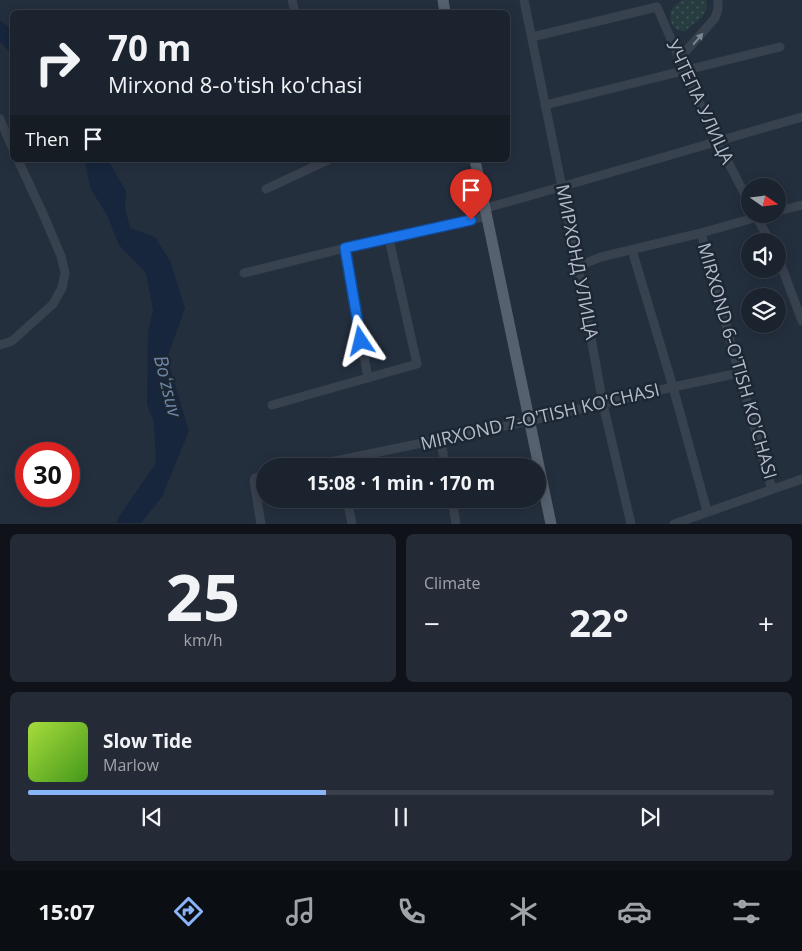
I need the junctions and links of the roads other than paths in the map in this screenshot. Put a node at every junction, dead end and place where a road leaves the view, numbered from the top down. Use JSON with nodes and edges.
{"nodes":[{"id":1,"x":524,"y":0,"type":"edge"},
{"id":2,"x":664,"y":0,"type":"edge"},
{"id":3,"x":718,"y":0,"type":"edge"},
{"id":4,"x":657,"y":7,"type":"junction"},
{"id":5,"x":532,"y":37,"type":"junction"},
{"id":6,"x":780,"y":47,"type":"dead end"},
{"id":7,"x":680,"y":59,"type":"junction"},
{"id":8,"x":685,"y":71,"type":"junction"},
{"id":9,"x":546,"y":105,"type":"junction"},
{"id":10,"x":802,"y":117,"type":"edge"},
{"id":11,"x":0,"y":119,"type":"edge"},
{"id":12,"x":717,"y":141,"type":"junction"},
{"id":13,"x":10,"y":142,"type":"edge"},
{"id":14,"x":19,"y":162,"type":"edge"},
{"id":15,"x":324,"y":162,"type":"edge"},
{"id":16,"x":475,"y":162,"type":"edge"},
{"id":17,"x":563,"y":187,"type":"junction"},
{"id":18,"x":741,"y":187,"type":"edge"},
{"id":19,"x":266,"y":189,"type":"dead end"},
{"id":20,"x":802,"y":205,"type":"edge"},
{"id":21,"x":786,"y":209,"type":"edge"},
{"id":22,"x":486,"y":212,"type":"junction"},
{"id":23,"x":741,"y":220,"type":"edge"},
{"id":24,"x":702,"y":233,"type":"junction"},
{"id":25,"x":389,"y":239,"type":"junction"},
{"id":26,"x":345,"y":248,"type":"junction"},
{"id":27,"x":632,"y":250,"type":"junction"},
{"id":28,"x":578,"y":266,"type":"junction"},
{"id":29,"x":244,"y":273,"type":"dead end"},
{"id":30,"x":786,"y":278,"type":"edge"},
{"id":31,"x":802,"y":321,"type":"edge"},
{"id":32,"x":0,"y":345,"type":"edge"},
{"id":33,"x":739,"y":373,"type":"junction"},
{"id":34,"x":368,"y":378,"type":"junction"},
{"id":35,"x":673,"y":387,"type":"junction"},
{"id":36,"x":603,"y":404,"type":"junction"},
{"id":37,"x":272,"y":405,"type":"dead end"},
{"id":38,"x":529,"y":421,"type":"junction"},
{"id":39,"x":440,"y":440,"type":"junction"},
{"id":40,"x":361,"y":458,"type":"edge"},
{"id":41,"x":444,"y":458,"type":"edge"},
{"id":42,"x":256,"y":478,"type":"edge"},
{"id":43,"x":802,"y":479,"type":"edge"},
{"id":44,"x":772,"y":488,"type":"junction"},
{"id":45,"x":256,"y":493,"type":"edge"},
{"id":46,"x":258,"y":508,"type":"edge"},
{"id":47,"x":349,"y":508,"type":"edge"},
{"id":48,"x":453,"y":508,"type":"edge"},
{"id":49,"x":707,"y":511,"type":"junction"},
{"id":50,"x":261,"y":524,"type":"edge"},
{"id":51,"x":352,"y":524,"type":"edge"},
{"id":52,"x":456,"y":524,"type":"edge"},
{"id":53,"x":551,"y":524,"type":"edge"},
{"id":54,"x":631,"y":524,"type":"edge"},
{"id":55,"x":674,"y":524,"type":"edge"}],
"edges":[{"from":1,"to":5,"type":"street","name":"МИРХОНД УЛИЦА"},
{"from":2,"to":4,"type":"street"},
{"from":7,"to":3,"type":"street","one_way":true},
{"from":4,"to":5,"type":"street"},
{"from":4,"to":7,"type":"street","name":"УЧТЕПА УЛИЦА"},
{"from":5,"to":9,"type":"street","name":"МИРХОНД УЛИЦА"},
{"from":6,"to":8,"type":"street"},
{"from":7,"to":8,"type":"street","name":"УЧТЕПА УЛИЦА"},
{"from":8,"to":9,"type":"street"},
{"from":8,"to":12,"type":"street","name":"УЧТЕПА УЛИЦА"},
{"from":9,"to":17,"type":"street","name":"МИРХОНД УЛИЦА"},
{"from":10,"to":12,"type":"street"},
{"from":11,"to":13,"type":"street"},
{"from":12,"to":17,"type":"street"},
{"from":12,"to":18,"type":"street","name":"УЧТЕПА УЛИЦА"},
{"from":14,"to":32,"type":"street"},
{"from":15,"to":19,"type":"street"},
{"from":16,"to":22,"type":"main road"},
{"from":17,"to":22,"type":"street"},
{"from":17,"to":28,"type":"street","name":"МИРХОНД УЛИЦА"},
{"from":20,"to":21,"type":"street"},
{"from":22,"to":25,"type":"street"},
{"from":22,"to":38,"type":"main road"},
{"from":23,"to":24,"type":"street"},
{"from":24,"to":27,"type":"street"},
{"from":24,"to":33,"type":"street","name":"MIRXOND 6-O'TISH KO'CHASI"},
{"from":25,"to":26,"type":"street"},
{"from":25,"to":34,"type":"street"},
{"from":26,"to":29,"type":"street"},
{"from":26,"to":34,"type":"street"},
{"from":27,"to":28,"type":"street"},
{"from":27,"to":35,"type":"street"},
{"from":28,"to":36,"type":"street","name":"МИРХОНД УЛИЦА"},
{"from":30,"to":31,"type":"street"},
{"from":33,"to":35,"type":"street","name":"MIRXOND 7-O'TISH KO'CHASI"},
{"from":33,"to":44,"type":"street","name":"MIRXOND 6-O'TISH KO'CHASI"},
{"from":34,"to":37,"type":"street"},
{"from":35,"to":36,"type":"street","name":"MIRXOND 7-O'TISH KO'CHASI"},
{"from":35,"to":49,"type":"street"},
{"from":36,"to":38,"type":"street","name":"MIRXOND 7-O'TISH KO'CHASI"},
{"from":36,"to":54,"type":"street","name":"МИРХОНД УЛИЦА"},
{"from":38,"to":39,"type":"street","name":"MIRXOND 7-O'TISH KO'CHASI"},
{"from":38,"to":53,"type":"main road"},
{"from":39,"to":40,"type":"street","name":"MIRXOND 7-O'TISH KO'CHASI"},
{"from":39,"to":41,"type":"street"},
{"from":42,"to":45,"type":"street"},
{"from":43,"to":44,"type":"street"},
{"from":44,"to":49,"type":"street"},
{"from":46,"to":50,"type":"street"},
{"from":47,"to":51,"type":"street"},
{"from":48,"to":52,"type":"street"},
{"from":49,"to":55,"type":"street"}]}
